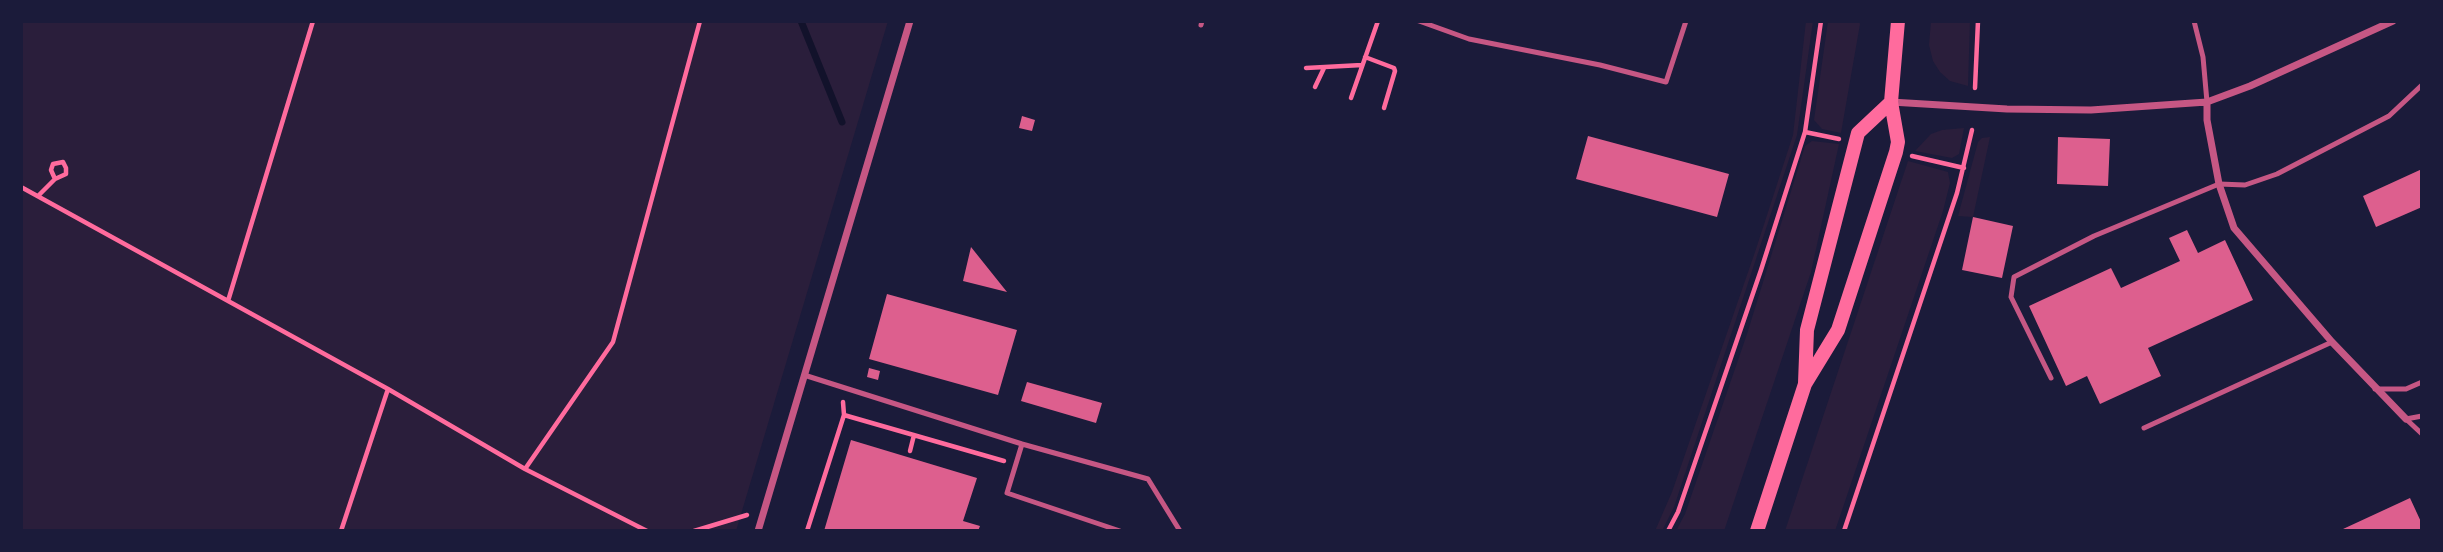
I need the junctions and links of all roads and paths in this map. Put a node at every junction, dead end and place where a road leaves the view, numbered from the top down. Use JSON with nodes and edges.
{"nodes":[{"id":1,"x":313,"y":21,"type":"edge"},
{"id":2,"x":700,"y":21,"type":"edge"},
{"id":3,"x":910,"y":21,"type":"edge"},
{"id":4,"x":1378,"y":21,"type":"edge"},
{"id":5,"x":1419,"y":21,"type":"edge"},
{"id":6,"x":1686,"y":21,"type":"edge"},
{"id":7,"x":1821,"y":21,"type":"edge"},
{"id":8,"x":1898,"y":21,"type":"edge"},
{"id":9,"x":1978,"y":21,"type":"edge"},
{"id":10,"x":2194,"y":21,"type":"edge"},
{"id":11,"x":2393,"y":21,"type":"edge"},
{"id":12,"x":1365,"y":57,"type":"junction"},
{"id":13,"x":1362,"y":65,"type":"junction"},
{"id":14,"x":1325,"y":67,"type":"junction"},
{"id":15,"x":1306,"y":68,"type":"dead end"},
{"id":16,"x":2422,"y":85,"type":"edge"},
{"id":17,"x":1315,"y":87,"type":"dead end"},
{"id":18,"x":1975,"y":88,"type":"dead end"},
{"id":19,"x":1351,"y":98,"type":"dead end"},
{"id":20,"x":1891,"y":102,"type":"junction"},
{"id":21,"x":2207,"y":102,"type":"junction"},
{"id":22,"x":1384,"y":108,"type":"dead end"},
{"id":23,"x":1972,"y":130,"type":"dead end"},
{"id":24,"x":1805,"y":132,"type":"junction"},
{"id":25,"x":1840,"y":139,"type":"dead end"},
{"id":26,"x":1911,"y":156,"type":"dead end"},
{"id":27,"x":1965,"y":168,"type":"junction"},
{"id":28,"x":55,"y":179,"type":"dead end"},
{"id":29,"x":2219,"y":184,"type":"junction"},
{"id":30,"x":21,"y":187,"type":"edge"},
{"id":31,"x":38,"y":196,"type":"junction"},
{"id":32,"x":228,"y":301,"type":"junction"},
{"id":33,"x":2332,"y":342,"type":"junction"},
{"id":34,"x":804,"y":375,"type":"junction"},
{"id":35,"x":2050,"y":378,"type":"dead end"},
{"id":36,"x":2422,"y":382,"type":"edge"},
{"id":37,"x":1805,"y":384,"type":"junction"},
{"id":38,"x":843,"y":388,"type":"junction"},
{"id":39,"x":2375,"y":388,"type":"junction"},
{"id":40,"x":388,"y":389,"type":"junction"},
{"id":41,"x":844,"y":415,"type":"junction"},
{"id":42,"x":2422,"y":416,"type":"edge"},
{"id":43,"x":2406,"y":419,"type":"junction"},
{"id":44,"x":2144,"y":428,"type":"dead end"},
{"id":45,"x":915,"y":435,"type":"junction"},
{"id":46,"x":2422,"y":435,"type":"edge"},
{"id":47,"x":1021,"y":444,"type":"junction"},
{"id":48,"x":910,"y":451,"type":"dead end"},
{"id":49,"x":1015,"y":464,"type":"junction"},
{"id":50,"x":525,"y":469,"type":"junction"},
{"id":51,"x":763,"y":510,"type":"junction"},
{"id":52,"x":1176,"y":522,"type":"junction"},
{"id":53,"x":341,"y":531,"type":"edge"},
{"id":54,"x":647,"y":531,"type":"edge"},
{"id":55,"x":694,"y":531,"type":"edge"},
{"id":56,"x":758,"y":531,"type":"edge"},
{"id":57,"x":807,"y":531,"type":"edge"},
{"id":58,"x":1121,"y":531,"type":"edge"},
{"id":59,"x":1173,"y":531,"type":"edge"},
{"id":60,"x":1180,"y":531,"type":"edge"},
{"id":61,"x":1668,"y":531,"type":"edge"},
{"id":62,"x":1757,"y":531,"type":"edge"},
{"id":63,"x":1844,"y":531,"type":"edge"}],
"edges":[{"from":1,"to":32,"type":"path"},
{"from":2,"to":50,"type":"path"},
{"from":3,"to":34,"type":"street"},
{"from":4,"to":12,"type":"path"},
{"from":5,"to":6,"type":"lane"},
{"from":7,"to":24,"type":"path"},
{"from":8,"to":20,"type":"main road"},
{"from":9,"to":18,"type":"path"},
{"from":10,"to":21,"type":"lane"},
{"from":11,"to":21,"type":"street"},
{"from":12,"to":13,"type":"path"},
{"from":12,"to":22,"type":"path"},
{"from":13,"to":14,"type":"path"},
{"from":13,"to":19,"type":"path"},
{"from":14,"to":15,"type":"path"},
{"from":14,"to":17,"type":"path"},
{"from":16,"to":29,"type":"lane"},
{"from":20,"to":21,"type":"street"},
{"from":20,"to":37,"type":"main road"},
{"from":20,"to":37,"type":"main road"},
{"from":21,"to":29,"type":"street"},
{"from":23,"to":27,"type":"path"},
{"from":24,"to":25,"type":"path"},
{"from":24,"to":61,"type":"path"},
{"from":26,"to":27,"type":"path"},
{"from":27,"to":63,"type":"path"},
{"from":28,"to":31,"type":"path"},
{"from":29,"to":33,"type":"street"},
{"from":29,"to":35,"type":"lane"},
{"from":30,"to":31,"type":"path"},
{"from":31,"to":32,"type":"path"},
{"from":32,"to":40,"type":"path"},
{"from":33,"to":39,"type":"street"},
{"from":33,"to":44,"type":"lane"},
{"from":34,"to":38,"type":"lane"},
{"from":34,"to":51,"type":"street"},
{"from":36,"to":39,"type":"lane"},
{"from":37,"to":62,"type":"main road"},
{"from":38,"to":41,"type":"path"},
{"from":38,"to":47,"type":"lane"},
{"from":39,"to":43,"type":"street"},
{"from":40,"to":50,"type":"path"},
{"from":40,"to":53,"type":"path"},
{"from":41,"to":45,"type":"path"},
{"from":41,"to":57,"type":"path"},
{"from":42,"to":43,"type":"lane"},
{"from":43,"to":46,"type":"lane"},
{"from":45,"to":48,"type":"path"},
{"from":45,"to":49,"type":"path"},
{"from":47,"to":49,"type":"lane"},
{"from":47,"to":52,"type":"lane"},
{"from":49,"to":58,"type":"lane"},
{"from":50,"to":54,"type":"path"},
{"from":51,"to":55,"type":"path"},
{"from":51,"to":56,"type":"street"},
{"from":52,"to":59,"type":"lane"},
{"from":52,"to":60,"type":"lane"}]}
